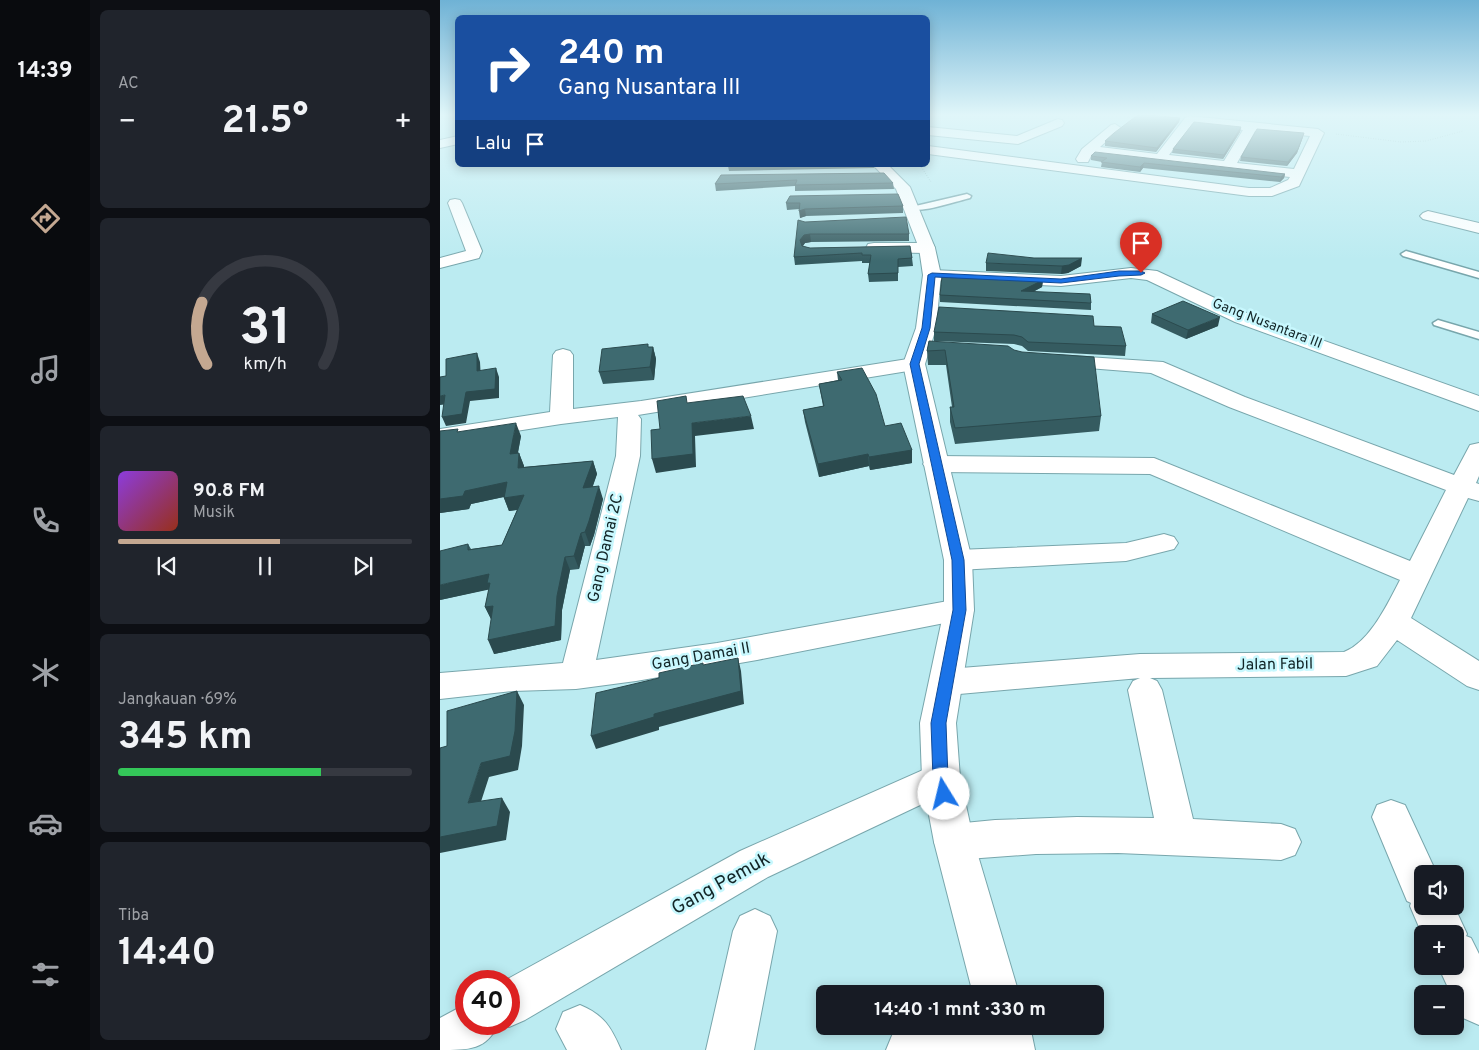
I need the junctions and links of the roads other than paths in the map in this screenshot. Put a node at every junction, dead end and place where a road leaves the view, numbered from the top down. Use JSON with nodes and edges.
{"nodes":[{"id":1,"x":1025,"y":163,"type":"edge"},
{"id":2,"x":1079,"y":163,"type":"edge"},
{"id":3,"x":1202,"y":163,"type":"edge"},
{"id":4,"x":1230,"y":163,"type":"edge"},
{"id":5,"x":1304,"y":163,"type":"edge"},
{"id":6,"x":1228,"y":166,"type":"junction"},
{"id":7,"x":1070,"y":169,"type":"junction"},
{"id":8,"x":1298,"y":174,"type":"junction"},
{"id":9,"x":899,"y":192,"type":"edge"},
{"id":10,"x":968,"y":196,"type":"dead end"},
{"id":11,"x":455,"y":203,"type":"dead end"},
{"id":12,"x":1428,"y":216,"type":"dead end"},
{"id":13,"x":1479,"y":228,"type":"edge"},
{"id":14,"x":859,"y":249,"type":"edge"},
{"id":15,"x":1406,"y":254,"type":"dead end"},
{"id":16,"x":930,"y":261,"type":"junction"},
{"id":17,"x":440,"y":263,"type":"edge"},
{"id":18,"x":1479,"y":275,"type":"edge"},
{"id":19,"x":1438,"y":323,"type":"dead end"},
{"id":20,"x":1479,"y":336,"type":"edge"},
{"id":21,"x":923,"y":354,"type":"junction"},
{"id":22,"x":562,"y":355,"type":"dead end"},
{"id":23,"x":1040,"y":360,"type":"edge"},
{"id":24,"x":1479,"y":404,"type":"edge"},
{"id":25,"x":562,"y":417,"type":"junction"},
{"id":26,"x":629,"y":419,"type":"dead end"},
{"id":27,"x":440,"y":436,"type":"edge"},
{"id":28,"x":1479,"y":450,"type":"edge"},
{"id":29,"x":936,"y":464,"type":"junction"},
{"id":30,"x":1470,"y":490,"type":"edge"},
{"id":31,"x":1164,"y":543,"type":"dead end"},
{"id":32,"x":958,"y":560,"type":"junction"},
{"id":33,"x":1418,"y":576,"type":"junction"},
{"id":34,"x":959,"y":610,"type":"junction"},
{"id":35,"x":1394,"y":622,"type":"junction"},
{"id":36,"x":576,"y":676,"type":"junction"},
{"id":37,"x":1479,"y":676,"type":"edge"},
{"id":38,"x":948,"y":682,"type":"junction"},
{"id":39,"x":440,"y":686,"type":"edge"},
{"id":40,"x":1145,"y":690,"type":"dead end"},
{"id":41,"x":941,"y":778,"type":"junction"},
{"id":42,"x":1391,"y":817,"type":"dead end"},
{"id":43,"x":1177,"y":836,"type":"junction"},
{"id":44,"x":954,"y":842,"type":"junction"},
{"id":45,"x":1281,"y":842,"type":"dead end"},
{"id":46,"x":1414,"y":869,"type":"edge"},
{"id":47,"x":755,"y":930,"type":"dead end"},
{"id":48,"x":1464,"y":972,"type":"edge"},
{"id":49,"x":994,"y":985,"type":"edge"},
{"id":50,"x":520,"y":998,"type":"edge"},
{"id":51,"x":1479,"y":1002,"type":"edge"},
{"id":52,"x":456,"y":1035,"type":"edge"},
{"id":53,"x":969,"y":1035,"type":"edge"},
{"id":54,"x":440,"y":1044,"type":"edge"},
{"id":55,"x":730,"y":1050,"type":"edge"},
{"id":56,"x":910,"y":1050,"type":"edge"}],
"edges":[{"from":1,"to":7,"type":"street"},
{"from":2,"to":7,"type":"street"},
{"from":3,"to":6,"type":"street"},
{"from":4,"to":6,"type":"street"},
{"from":5,"to":8,"type":"street"},
{"from":6,"to":8,"type":"street"},
{"from":7,"to":8,"type":"street"},
{"from":9,"to":10,"type":"lane"},
{"from":9,"to":16,"type":"street"},
{"from":11,"to":17,"type":"street"},
{"from":12,"to":13,"type":"street"},
{"from":14,"to":16,"type":"street","name":"Gang Nusantara III"},
{"from":15,"to":18,"type":"lane"},
{"from":16,"to":21,"type":"street"},
{"from":16,"to":24,"type":"street","name":"Gang Nusantara III"},
{"from":19,"to":20,"type":"lane"},
{"from":21,"to":25,"type":"street"},
{"from":21,"to":29,"type":"street"},
{"from":22,"to":25,"type":"street"},
{"from":23,"to":30,"type":"street"},
{"from":25,"to":27,"type":"street"},
{"from":26,"to":36,"type":"street","name":"Gang Damai 2C"},
{"from":28,"to":30,"type":"street","name":"Jalan Fabil"},
{"from":29,"to":32,"type":"street"},
{"from":29,"to":33,"type":"street"},
{"from":30,"to":33,"type":"street","name":"Jalan Fabil"},
{"from":31,"to":32,"type":"street"},
{"from":32,"to":34,"type":"street"},
{"from":33,"to":35,"type":"street","name":"Jalan Fabil"},
{"from":34,"to":36,"type":"street","name":"Gang Damai II"},
{"from":34,"to":38,"type":"street"},
{"from":35,"to":37,"type":"street"},
{"from":35,"to":38,"type":"street","name":"Jalan Fabil"},
{"from":36,"to":39,"type":"street","name":"Gang Damai II"},
{"from":38,"to":41,"type":"street"},
{"from":40,"to":43,"type":"street"},
{"from":41,"to":44,"type":"street"},
{"from":41,"to":50,"type":"street","name":"Gang Pemuk"},
{"from":42,"to":46,"type":"street"},
{"from":43,"to":44,"type":"street"},
{"from":43,"to":45,"type":"street"},
{"from":44,"to":49,"type":"street"},
{"from":47,"to":55,"type":"street"},
{"from":48,"to":51,"type":"street"},
{"from":52,"to":54,"type":"street"},
{"from":53,"to":56,"type":"street"}]}
